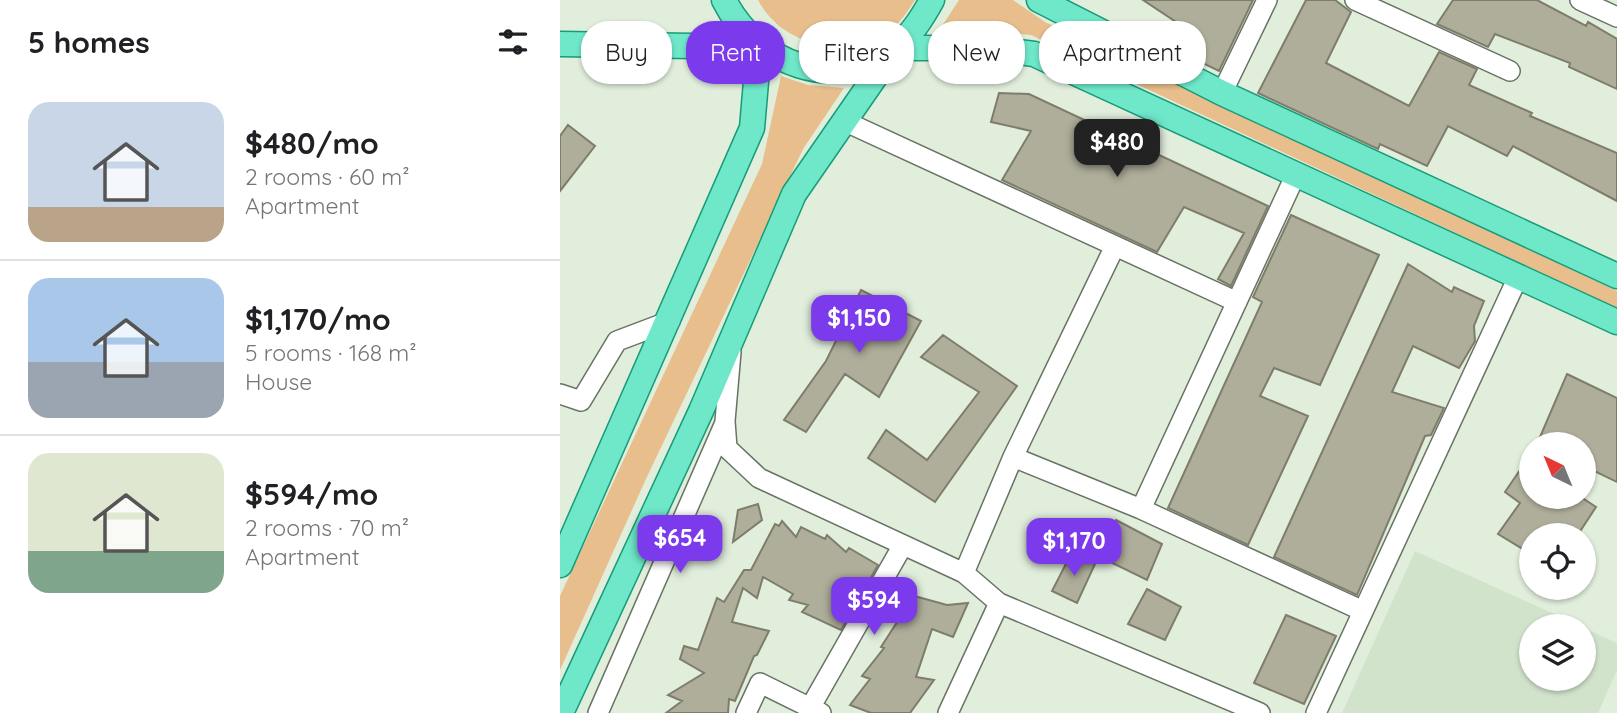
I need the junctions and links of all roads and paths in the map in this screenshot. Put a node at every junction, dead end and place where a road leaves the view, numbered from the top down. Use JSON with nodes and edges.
{"nodes":[{"id":1,"x":724,"y":0,"type":"edge"},
{"id":2,"x":932,"y":0,"type":"edge"},
{"id":3,"x":1039,"y":0,"type":"edge"},
{"id":4,"x":1266,"y":0,"type":"edge"},
{"id":5,"x":1355,"y":0,"type":"edge"},
{"id":6,"x":1580,"y":0,"type":"edge"},
{"id":7,"x":1617,"y":17,"type":"edge"},
{"id":8,"x":734,"y":21,"type":"edge"},
{"id":9,"x":914,"y":29,"type":"edge"},
{"id":10,"x":560,"y":44,"type":"edge"},
{"id":11,"x":686,"y":46,"type":"edge"},
{"id":12,"x":914,"y":48,"type":"edge"},
{"id":13,"x":1510,"y":71,"type":"dead end"},
{"id":14,"x":756,"y":84,"type":"edge"},
{"id":15,"x":870,"y":84,"type":"edge"},
{"id":16,"x":1222,"y":93,"type":"junction"},
{"id":17,"x":844,"y":121,"type":"junction"},
{"id":18,"x":1296,"y":174,"type":"junction"},
{"id":19,"x":1115,"y":246,"type":"junction"},
{"id":20,"x":1617,"y":276,"type":"edge"},
{"id":21,"x":1518,"y":277,"type":"junction"},
{"id":22,"x":1237,"y":302,"type":"junction"},
{"id":23,"x":670,"y":321,"type":"junction"},
{"id":24,"x":1617,"y":322,"type":"edge"},
{"id":25,"x":733,"y":331,"type":"junction"},
{"id":26,"x":560,"y":394,"type":"edge"},
{"id":27,"x":725,"y":421,"type":"junction"},
{"id":28,"x":1013,"y":457,"type":"junction"},
{"id":29,"x":1141,"y":509,"type":"junction"},
{"id":30,"x":903,"y":545,"type":"junction"},
{"id":31,"x":560,"y":565,"type":"edge"},
{"id":32,"x":964,"y":573,"type":"junction"},
{"id":33,"x":999,"y":603,"type":"junction"},
{"id":34,"x":1363,"y":611,"type":"junction"},
{"id":35,"x":816,"y":710,"type":"edge"},
{"id":36,"x":561,"y":713,"type":"edge"},
{"id":37,"x":598,"y":713,"type":"edge"},
{"id":38,"x":746,"y":713,"type":"edge"},
{"id":39,"x":948,"y":713,"type":"edge"},
{"id":40,"x":1260,"y":713,"type":"edge"},
{"id":41,"x":1316,"y":713,"type":"edge"}],
"edges":[{"from":1,"to":8,"type":"main road"},
{"from":2,"to":9,"type":"main road"},
{"from":3,"to":16,"type":"main road"},
{"from":4,"to":16,"type":"street"},
{"from":5,"to":13,"type":"street"},
{"from":6,"to":7,"type":"street"},
{"from":10,"to":11,"type":"main road"},
{"from":12,"to":18,"type":"main road"},
{"from":14,"to":23,"type":"main road"},
{"from":15,"to":17,"type":"main road"},
{"from":16,"to":20,"type":"main road"},
{"from":17,"to":19,"type":"street"},
{"from":17,"to":25,"type":"main road"},
{"from":18,"to":21,"type":"main road"},
{"from":18,"to":22,"type":"street"},
{"from":19,"to":22,"type":"street"},
{"from":19,"to":28,"type":"street"},
{"from":21,"to":24,"type":"main road"},
{"from":21,"to":34,"type":"street"},
{"from":22,"to":29,"type":"street"},
{"from":23,"to":26,"type":"street"},
{"from":23,"to":31,"type":"main road"},
{"from":25,"to":27,"type":"street"},
{"from":25,"to":36,"type":"main road"},
{"from":27,"to":30,"type":"street"},
{"from":27,"to":37,"type":"street"},
{"from":28,"to":29,"type":"street"},
{"from":28,"to":32,"type":"street"},
{"from":29,"to":34,"type":"street"},
{"from":30,"to":32,"type":"street"},
{"from":30,"to":35,"type":"street"},
{"from":32,"to":33,"type":"street"},
{"from":33,"to":39,"type":"street"},
{"from":33,"to":40,"type":"street"},
{"from":34,"to":41,"type":"street"},
{"from":35,"to":38,"type":"street"}]}
